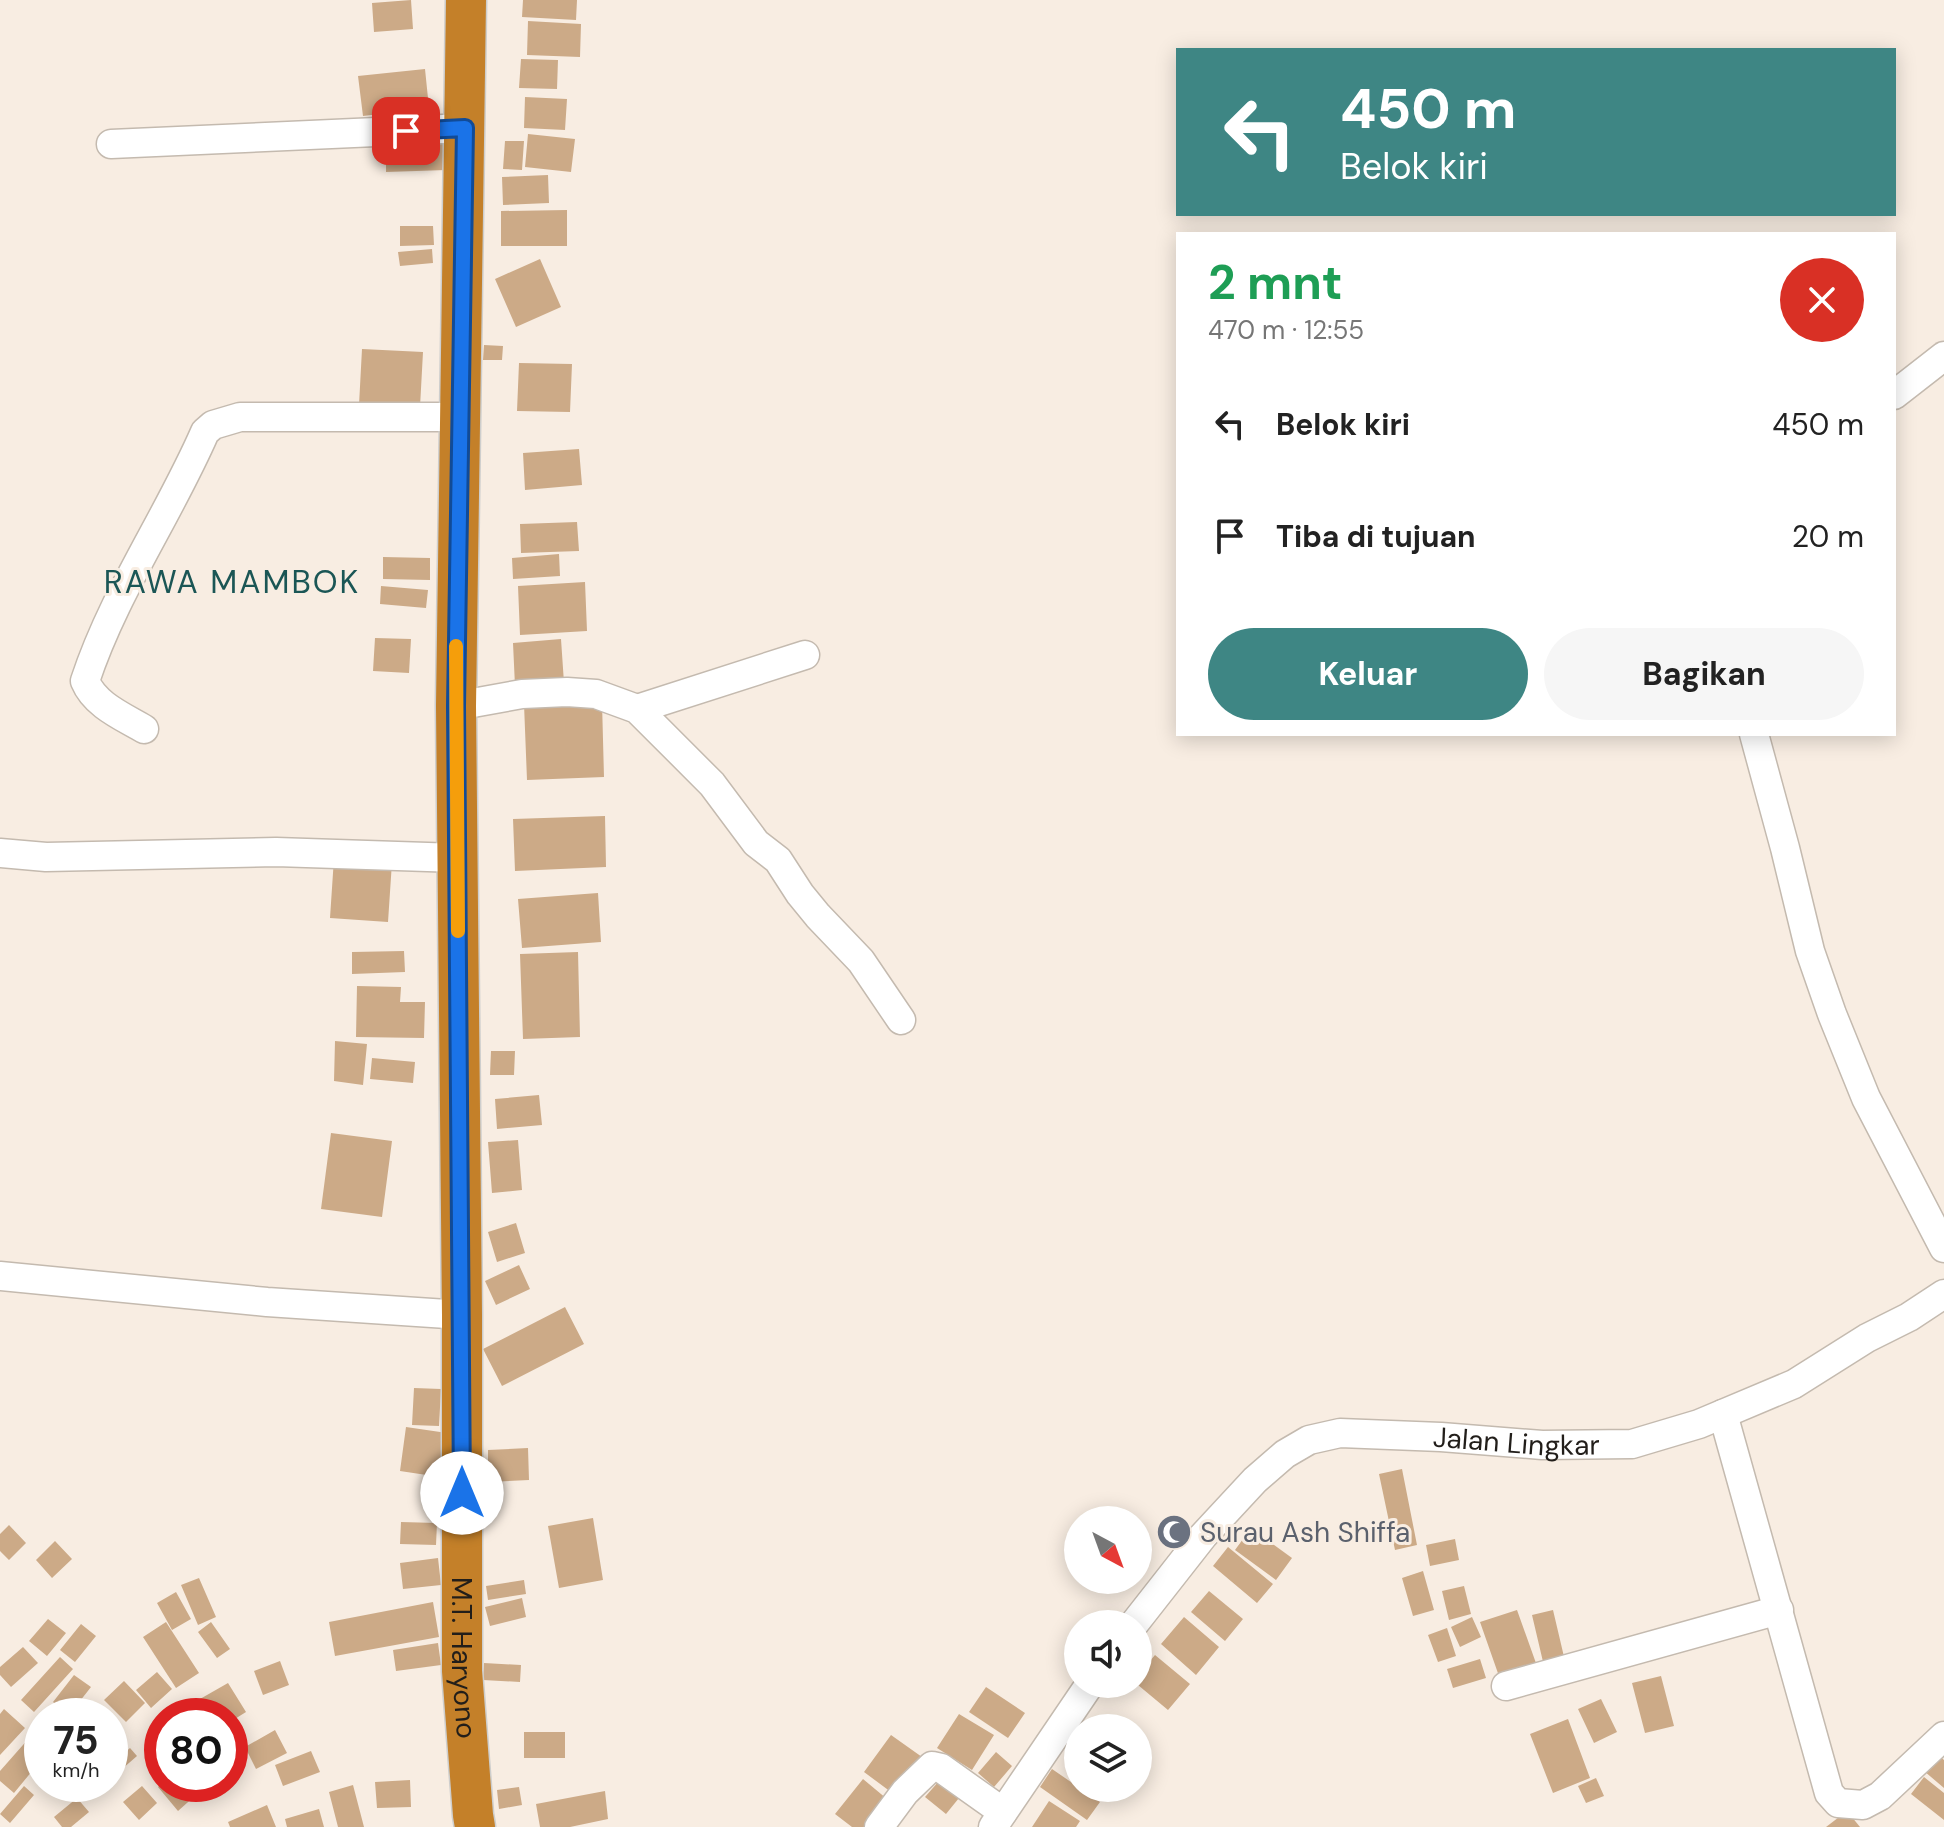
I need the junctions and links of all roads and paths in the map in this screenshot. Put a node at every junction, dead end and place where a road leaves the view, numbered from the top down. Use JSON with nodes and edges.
{"nodes":[{"id":1,"x":466,"y":0,"type":"edge"},
{"id":2,"x":465,"y":128,"type":"junction"},
{"id":3,"x":111,"y":144,"type":"dead end"},
{"id":4,"x":1944,"y":356,"type":"edge"},
{"id":5,"x":1896,"y":393,"type":"edge"},
{"id":6,"x":459,"y":417,"type":"junction"},
{"id":7,"x":805,"y":655,"type":"dead end"},
{"id":8,"x":456,"y":706,"type":"junction"},
{"id":9,"x":637,"y":709,"type":"junction"},
{"id":10,"x":144,"y":729,"type":"dead end"},
{"id":11,"x":1755,"y":736,"type":"edge"},
{"id":12,"x":0,"y":853,"type":"edge"},
{"id":13,"x":458,"y":858,"type":"junction"},
{"id":14,"x":901,"y":1020,"type":"dead end"},
{"id":15,"x":1944,"y":1248,"type":"edge"},
{"id":16,"x":0,"y":1276,"type":"edge"},
{"id":17,"x":1944,"y":1294,"type":"edge"},
{"id":18,"x":462,"y":1315,"type":"junction"},
{"id":19,"x":1723,"y":1414,"type":"junction"},
{"id":20,"x":1145,"y":1610,"type":"edge"},
{"id":21,"x":1779,"y":1610,"type":"junction"},
{"id":22,"x":1506,"y":1686,"type":"dead end"},
{"id":23,"x":1081,"y":1698,"type":"edge"},
{"id":24,"x":1944,"y":1736,"type":"edge"},
{"id":25,"x":998,"y":1820,"type":"edge"},
{"id":26,"x":475,"y":1827,"type":"edge"},
{"id":27,"x":879,"y":1827,"type":"edge"}],
"edges":[{"from":1,"to":2,"type":"highway","name":"M.T. Haryono"},
{"from":2,"to":3,"type":"street"},
{"from":2,"to":6,"type":"highway","name":"M.T. Haryono"},
{"from":4,"to":5,"type":"street"},
{"from":6,"to":8,"type":"highway","name":"M.T. Haryono"},
{"from":6,"to":10,"type":"street"},
{"from":7,"to":9,"type":"street"},
{"from":8,"to":9,"type":"street"},
{"from":8,"to":13,"type":"highway","name":"M.T. Haryono"},
{"from":9,"to":14,"type":"street"},
{"from":11,"to":15,"type":"street"},
{"from":12,"to":13,"type":"street"},
{"from":13,"to":18,"type":"highway","name":"M.T. Haryono"},
{"from":16,"to":18,"type":"street"},
{"from":17,"to":19,"type":"street","name":"Jalan Lingkar"},
{"from":18,"to":26,"type":"highway","name":"M.T. Haryono"},
{"from":19,"to":20,"type":"street","name":"Jalan Lingkar"},
{"from":19,"to":21,"type":"street"},
{"from":21,"to":22,"type":"street"},
{"from":21,"to":24,"type":"street"},
{"from":23,"to":25,"type":"street"},
{"from":25,"to":27,"type":"street"}]}
